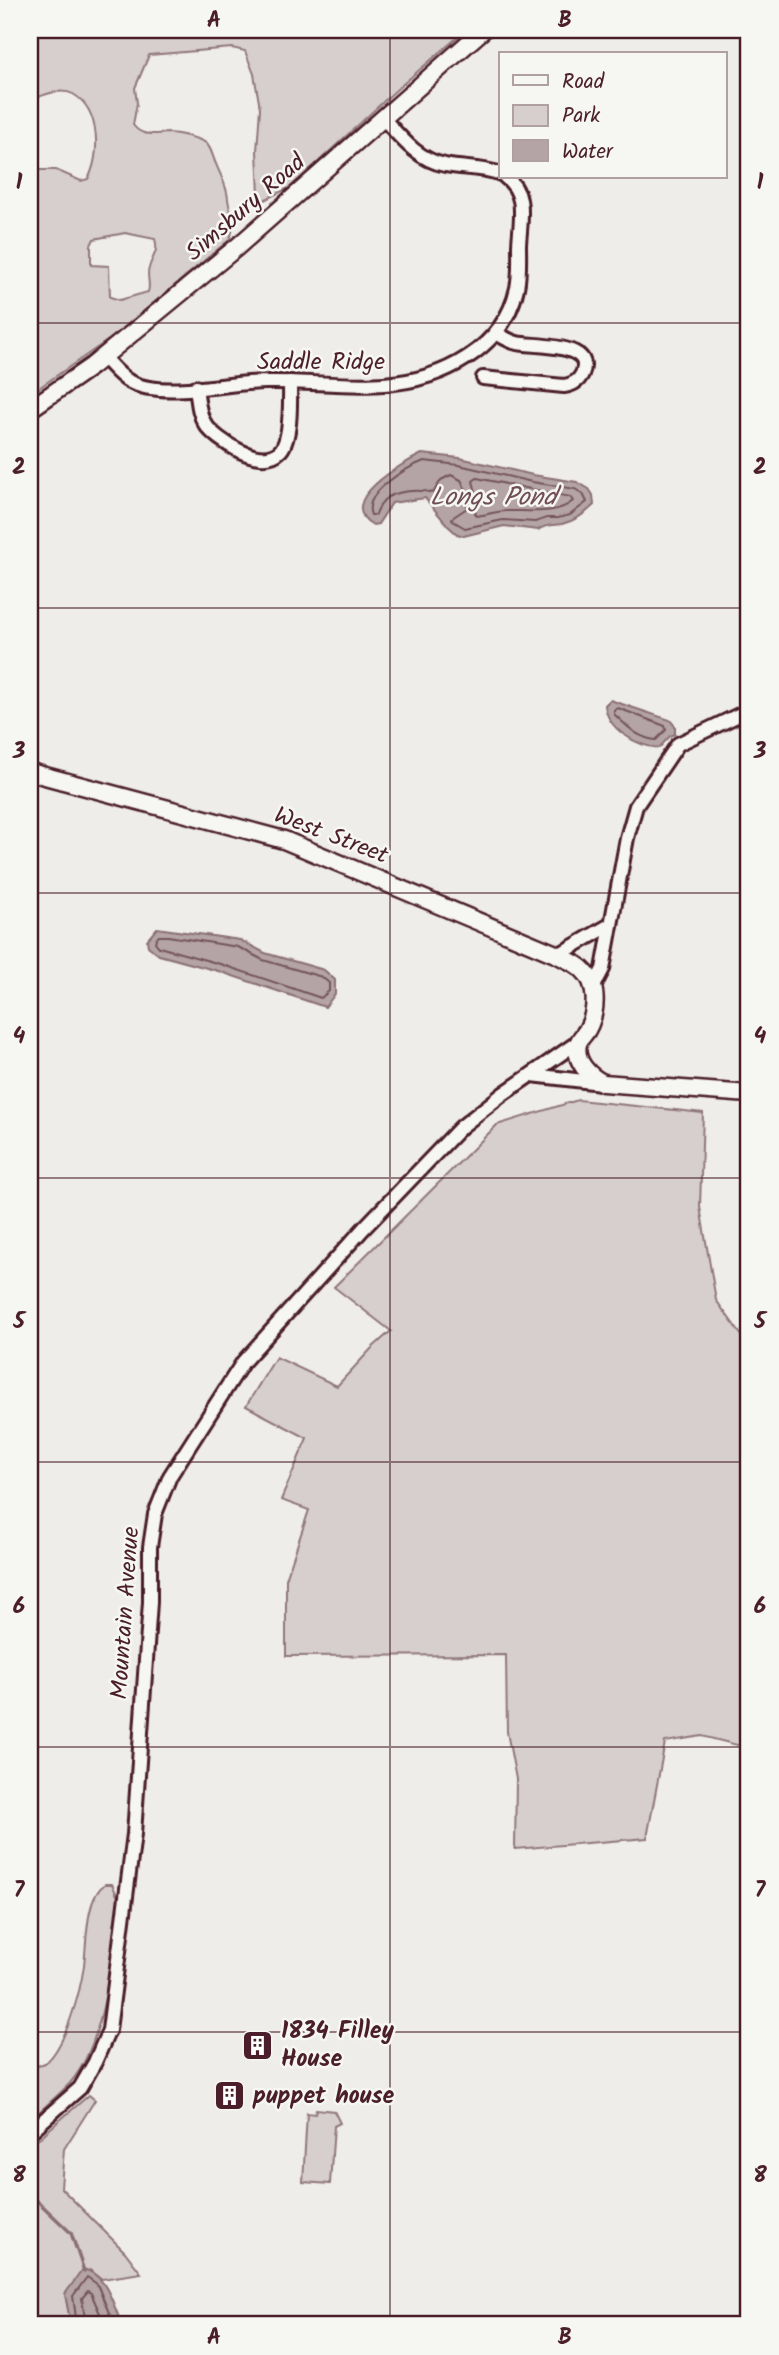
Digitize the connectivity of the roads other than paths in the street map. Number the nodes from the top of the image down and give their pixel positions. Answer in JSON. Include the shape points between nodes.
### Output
{"nodes":[{"id":1,"x":483,"y":30,"type":"edge"},
{"id":2,"x":383,"y":118,"type":"junction"},
{"id":3,"x":499,"y":173,"type":"edge"},
{"id":4,"x":506,"y":178,"type":"edge"},
{"id":5,"x":496,"y":333,"type":"junction"},
{"id":6,"x":103,"y":357,"type":"junction"},
{"id":7,"x":483,"y":378,"type":"dead end"},
{"id":8,"x":290,"y":382,"type":"junction"},
{"id":9,"x":196,"y":387,"type":"junction"},
{"id":10,"x":30,"y":409,"type":"edge"},
{"id":11,"x":749,"y":710,"type":"edge"},
{"id":12,"x":30,"y":772,"type":"edge"},
{"id":13,"x":610,"y":925,"type":"junction"},
{"id":14,"x":558,"y":955,"type":"junction"},
{"id":15,"x":593,"y":988,"type":"junction"},
{"id":16,"x":578,"y":1042,"type":"junction"},
{"id":17,"x":532,"y":1075,"type":"junction"},
{"id":18,"x":603,"y":1083,"type":"junction"},
{"id":19,"x":749,"y":1094,"type":"edge"},
{"id":20,"x":30,"y":2132,"type":"edge"}],
"edges":[{"from":1,"to":2,"type":"street","name":"Simsbury Road"},
{"from":2,"to":3,"type":"street","via":[[408,145],[437,162]]},
{"from":2,"to":6,"type":"street","name":"Simsbury Road","via":[[253,234]]},
{"from":4,"to":5,"type":"street","name":"Saddle Ridge","via":[[520,196],[518,280]]},
{"from":5,"to":7,"type":"street","via":[[516,342],[574,351],[582,360],[583,372],[576,382],[564,386]]},
{"from":5,"to":8,"type":"street","name":"Saddle Ridge","via":[[454,366],[411,380],[379,385]]},
{"from":6,"to":9,"type":"street","name":"Saddle Ridge","via":[[135,384],[158,390]]},
{"from":6,"to":10,"type":"street","name":"Simsbury Road"},
{"from":8,"to":9,"type":"street","name":"Saddle Ridge"},
{"from":8,"to":9,"type":"street","via":[[284,444],[277,454],[264,457],[242,452],[210,430],[201,415]]},
{"from":11,"to":13,"type":"street","via":[[678,744],[636,806]]},
{"from":12,"to":14,"type":"street","name":"West Street","via":[[285,841]]},
{"from":13,"to":14,"type":"street"},
{"from":13,"to":15,"type":"street","via":[[603,969]]},
{"from":14,"to":15,"type":"street","name":"West Street","via":[[582,969]]},
{"from":15,"to":16,"type":"street","name":"Mountain Avenue","via":[[595,1006]]},
{"from":16,"to":17,"type":"street","name":"Mountain Avenue"},
{"from":16,"to":18,"type":"street","via":[[587,1072]]},
{"from":17,"to":18,"type":"street"},
{"from":17,"to":20,"type":"street","name":"Mountain Avenue","via":[[461,1127],[345,1249],[243,1362],[170,1476],[155,1514],[150,1547],[134,1834],[109,2030],[80,2088]]},
{"from":18,"to":19,"type":"street"}]}
